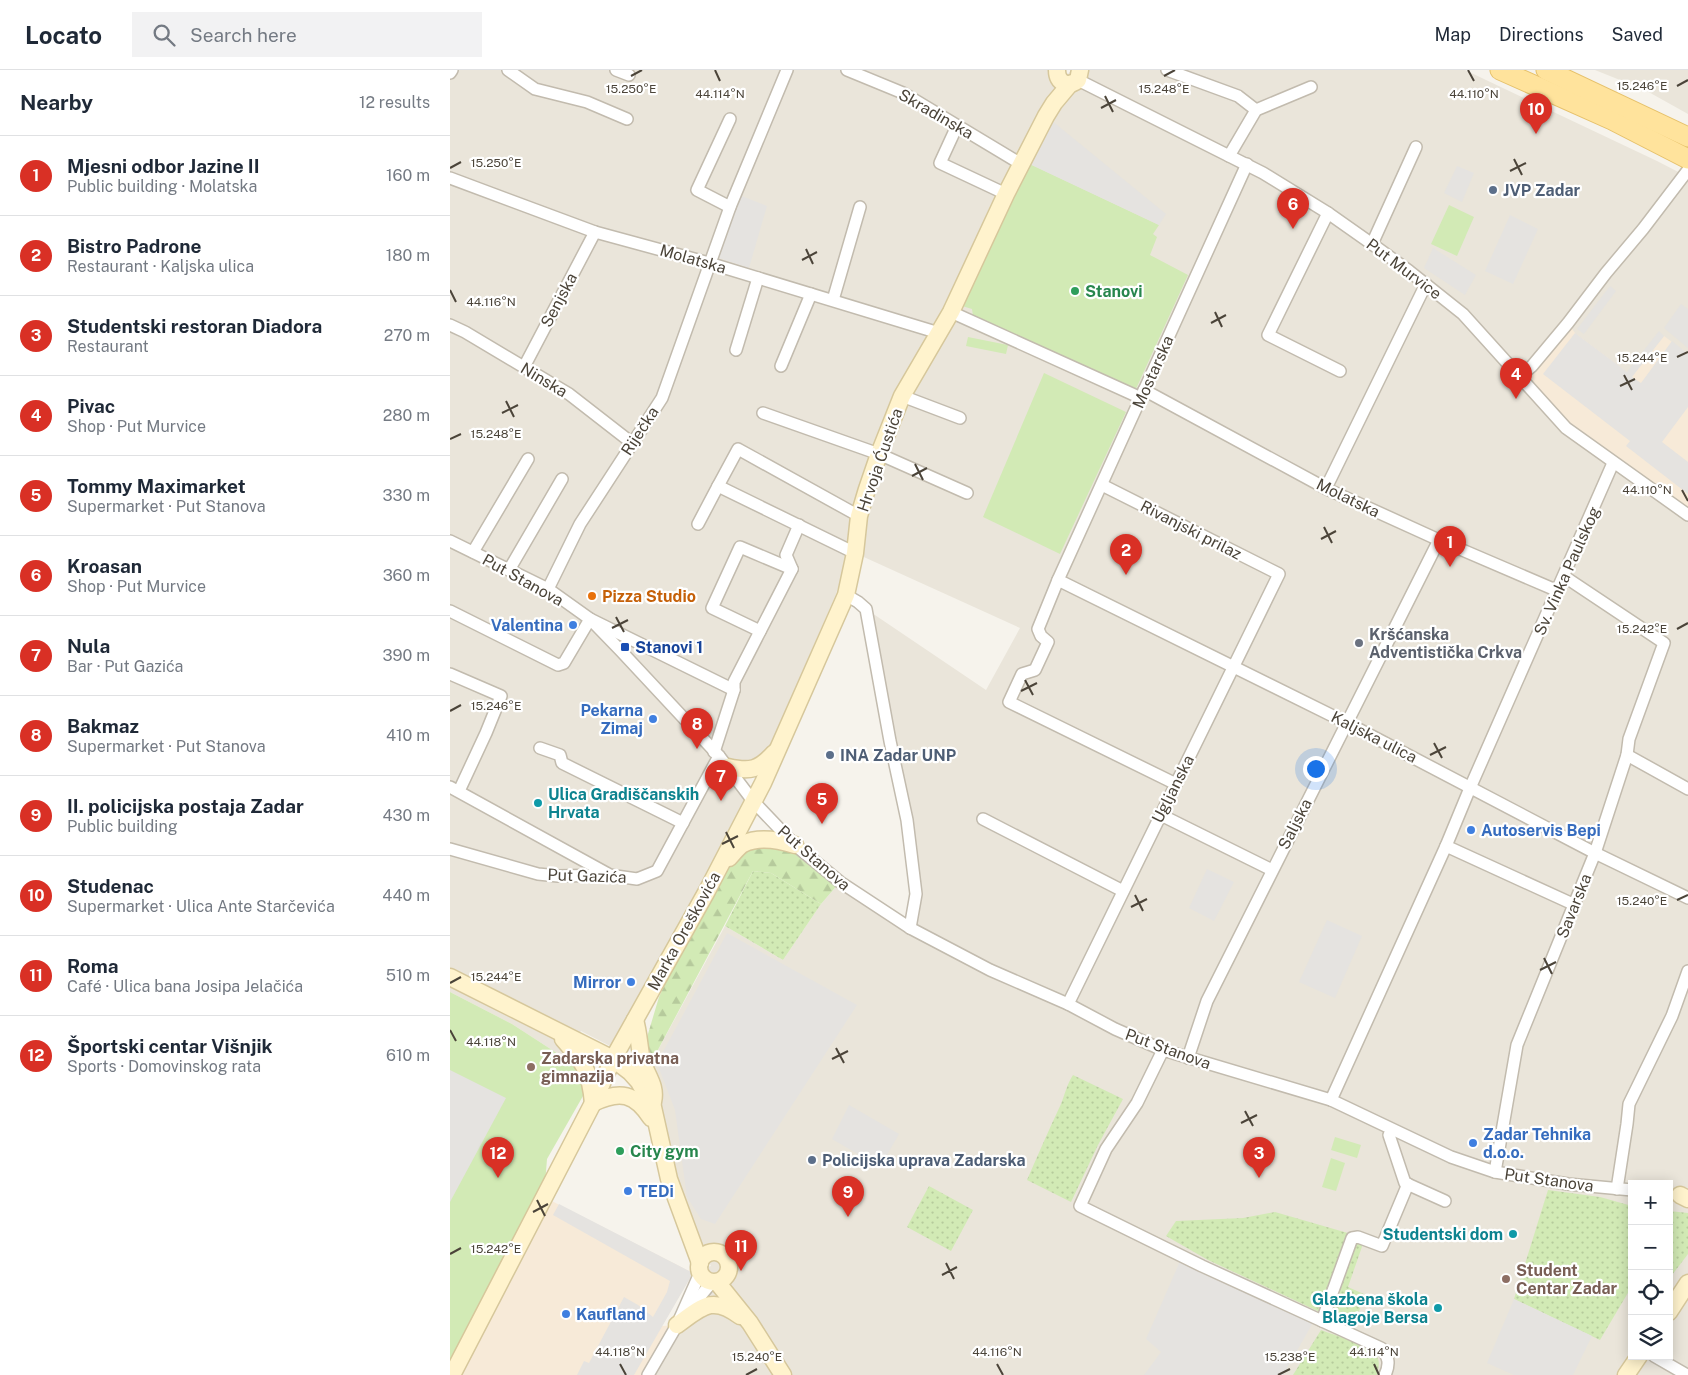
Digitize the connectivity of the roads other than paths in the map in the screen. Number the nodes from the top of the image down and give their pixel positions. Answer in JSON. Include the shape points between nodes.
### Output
{"nodes":[{"id":1,"x":452,"y":70,"type":"edge"},
{"id":2,"x":508,"y":70,"type":"edge"},
{"id":3,"x":616,"y":70,"type":"edge"},
{"id":4,"x":786,"y":70,"type":"edge"},
{"id":5,"x":847,"y":70,"type":"edge"},
{"id":6,"x":1167,"y":70,"type":"edge"},
{"id":7,"x":1500,"y":70,"type":"edge"},
{"id":8,"x":1546,"y":70,"type":"edge"},
{"id":9,"x":450,"y":73,"type":"edge"},
{"id":10,"x":628,"y":75,"type":"dead end"},
{"id":11,"x":1068,"y":76,"type":"edge"},
{"id":12,"x":1311,"y":87,"type":"dead end"},
{"id":13,"x":1256,"y":110,"type":"junction"},
{"id":14,"x":627,"y":119,"type":"dead end"},
{"id":15,"x":730,"y":119,"type":"dead end"},
{"id":16,"x":957,"y":126,"type":"junction"},
{"id":17,"x":1688,"y":136,"type":"edge"},
{"id":18,"x":1416,"y":147,"type":"dead end"},
{"id":19,"x":1229,"y":156,"type":"junction"},
{"id":20,"x":1688,"y":159,"type":"edge"},
{"id":21,"x":1021,"y":164,"type":"junction"},
{"id":22,"x":1247,"y":164,"type":"junction"},
{"id":23,"x":1688,"y":170,"type":"edge"},
{"id":24,"x":450,"y":180,"type":"edge"},
{"id":25,"x":1006,"y":194,"type":"junction"},
{"id":26,"x":730,"y":206,"type":"junction"},
{"id":27,"x":860,"y":207,"type":"dead end"},
{"id":28,"x":1328,"y":213,"type":"junction"},
{"id":29,"x":594,"y":232,"type":"junction"},
{"id":30,"x":1372,"y":244,"type":"junction"},
{"id":31,"x":709,"y":263,"type":"junction"},
{"id":32,"x":758,"y":278,"type":"junction"},
{"id":33,"x":1426,"y":284,"type":"junction"},
{"id":34,"x":811,"y":294,"type":"junction"},
{"id":35,"x":834,"y":300,"type":"junction"},
{"id":36,"x":957,"y":315,"type":"junction"},
{"id":37,"x":450,"y":325,"type":"edge"},
{"id":38,"x":939,"y":333,"type":"junction"},
{"id":39,"x":736,"y":350,"type":"dead end"},
{"id":40,"x":781,"y":366,"type":"dead end"},
{"id":41,"x":524,"y":367,"type":"junction"},
{"id":42,"x":1340,"y":371,"type":"dead end"},
{"id":43,"x":1520,"y":376,"type":"junction"},
{"id":44,"x":1143,"y":394,"type":"junction"},
{"id":45,"x":902,"y":396,"type":"junction"},
{"id":46,"x":763,"y":412,"type":"dead end"},
{"id":47,"x":960,"y":418,"type":"dead end"},
{"id":48,"x":632,"y":444,"type":"junction"},
{"id":49,"x":879,"y":454,"type":"junction"},
{"id":50,"x":528,"y":458,"type":"dead end"},
{"id":51,"x":1613,"y":464,"type":"junction"},
{"id":52,"x":562,"y":479,"type":"dead end"},
{"id":53,"x":1102,"y":485,"type":"junction"},
{"id":54,"x":718,"y":486,"type":"junction"},
{"id":55,"x":1326,"y":488,"type":"junction"},
{"id":56,"x":967,"y":493,"type":"dead end"},
{"id":57,"x":1688,"y":515,"type":"edge"},
{"id":58,"x":859,"y":516,"type":"junction"},
{"id":59,"x":698,"y":524,"type":"dead end"},
{"id":60,"x":798,"y":525,"type":"junction"},
{"id":61,"x":1438,"y":540,"type":"junction"},
{"id":62,"x":450,"y":541,"type":"edge"},
{"id":63,"x":473,"y":552,"type":"junction"},
{"id":64,"x":855,"y":553,"type":"junction"},
{"id":65,"x":792,"y":569,"type":"junction"},
{"id":66,"x":510,"y":570,"type":"junction"},
{"id":67,"x":1279,"y":574,"type":"joint"},
{"id":68,"x":1565,"y":577,"type":"junction"},
{"id":69,"x":1058,"y":580,"type":"junction"},
{"id":70,"x":548,"y":589,"type":"junction"},
{"id":71,"x":1558,"y":590,"type":"junction"},
{"id":72,"x":846,"y":595,"type":"junction"},
{"id":73,"x":450,"y":611,"type":"edge"},
{"id":74,"x":590,"y":619,"type":"junction"},
{"id":75,"x":760,"y":631,"type":"junction"},
{"id":76,"x":1235,"y":667,"type":"junction"},
{"id":77,"x":450,"y":674,"type":"edge"},
{"id":78,"x":734,"y":690,"type":"junction"},
{"id":79,"x":1347,"y":723,"type":"junction"},
{"id":80,"x":540,"y":748,"type":"dead end"},
{"id":81,"x":779,"y":748,"type":"junction"},
{"id":82,"x":1627,"y":755,"type":"junction"},
{"id":83,"x":720,"y":758,"type":"junction"},
{"id":84,"x":1176,"y":784,"type":"junction"},
{"id":85,"x":1470,"y":788,"type":"junction"},
{"id":86,"x":455,"y":789,"type":"edge"},
{"id":87,"x":1688,"y":789,"type":"edge"},
{"id":88,"x":753,"y":802,"type":"junction"},
{"id":89,"x":1161,"y":815,"type":"junction"},
{"id":90,"x":983,"y":819,"type":"dead end"},
{"id":91,"x":683,"y":823,"type":"junction"},
{"id":92,"x":795,"y":845,"type":"junction"},
{"id":93,"x":1446,"y":846,"type":"junction"},
{"id":94,"x":450,"y":849,"type":"edge"},
{"id":95,"x":1595,"y":853,"type":"junction"},
{"id":96,"x":1272,"y":870,"type":"junction"},
{"id":97,"x":716,"y":874,"type":"junction"},
{"id":98,"x":609,"y":875,"type":"junction"},
{"id":99,"x":1123,"y":891,"type":"junction"},
{"id":100,"x":1688,"y":898,"type":"edge"},
{"id":101,"x":1574,"y":904,"type":"junction"},
{"id":102,"x":910,"y":928,"type":"junction"},
{"id":103,"x":1688,"y":971,"type":"edge"},
{"id":104,"x":450,"y":977,"type":"edge"},
{"id":105,"x":1068,"y":1004,"type":"junction"},
{"id":106,"x":635,"y":1020,"type":"junction"},
{"id":107,"x":559,"y":1034,"type":"junction"},
{"id":108,"x":1163,"y":1050,"type":"junction"},
{"id":109,"x":1188,"y":1058,"type":"junction"},
{"id":110,"x":613,"y":1059,"type":"junction"},
{"id":111,"x":1331,"y":1100,"type":"junction"},
{"id":112,"x":593,"y":1103,"type":"junction"},
{"id":113,"x":652,"y":1107,"type":"junction"},
{"id":114,"x":656,"y":1126,"type":"junction"},
{"id":115,"x":1389,"y":1136,"type":"dead end"},
{"id":116,"x":1495,"y":1172,"type":"junction"},
{"id":117,"x":1408,"y":1184,"type":"junction"},
{"id":118,"x":1617,"y":1189,"type":"junction"},
{"id":119,"x":1628,"y":1190,"type":"edge"},
{"id":120,"x":1445,"y":1201,"type":"dead end"},
{"id":121,"x":729,"y":1269,"type":"junction"},
{"id":122,"x":708,"y":1271,"type":"junction"},
{"id":123,"x":1688,"y":1283,"type":"edge"},
{"id":124,"x":1673,"y":1306,"type":"edge"},
{"id":125,"x":1322,"y":1322,"type":"junction"},
{"id":126,"x":750,"y":1323,"type":"junction"},
{"id":127,"x":676,"y":1325,"type":"junction"},
{"id":128,"x":1635,"y":1360,"type":"edge"},
{"id":129,"x":1661,"y":1360,"type":"edge"},
{"id":130,"x":452,"y":1375,"type":"edge"},
{"id":131,"x":648,"y":1375,"type":"edge"},
{"id":132,"x":783,"y":1375,"type":"edge"},
{"id":133,"x":1385,"y":1375,"type":"edge"},
{"id":134,"x":1626,"y":1375,"type":"edge"},
{"id":135,"x":1687,"y":1375,"type":"edge"}],
"edges":[{"from":1,"to":9,"type":"street"},
{"from":2,"to":14,"type":"street","via":[[535,89],[587,102]]},
{"from":3,"to":10,"type":"street"},
{"from":4,"to":26,"type":"street","name":"Riječka"},
{"from":5,"to":16,"type":"street","name":"Skradinska","via":[[903,93]]},
{"from":6,"to":13,"type":"street","via":[[1238,96]]},
{"from":7,"to":20,"type":"main road","via":[[1612,120]]},
{"from":8,"to":17,"type":"main road"},
{"from":11,"to":19,"type":"street","name":"Put Murvice"},
{"from":11,"to":21,"type":"main road","name":"Hrvoja Ćustića"},
{"from":12,"to":13,"type":"street"},
{"from":13,"to":19,"type":"street"},
{"from":15,"to":26,"type":"street","via":[[697,190]]},
{"from":16,"to":21,"type":"street","name":"Skradinska"},
{"from":16,"to":25,"type":"street","via":[[940,163]]},
{"from":18,"to":30,"type":"street"},
{"from":19,"to":22,"type":"street","name":"Put Murvice"},
{"from":21,"to":25,"type":"main road","name":"Hrvoja Ćustića"},
{"from":22,"to":28,"type":"street","name":"Put Murvice"},
{"from":22,"to":44,"type":"street","name":"Mostarska"},
{"from":23,"to":43,"type":"street","via":[[1568,323]]},
{"from":24,"to":29,"type":"street","name":"Molatska"},
{"from":25,"to":36,"type":"main road","name":"Hrvoja Ćustića"},
{"from":26,"to":31,"type":"street","name":"Riječka"},
{"from":27,"to":35,"type":"street"},
{"from":28,"to":30,"type":"street","name":"Put Murvice"},
{"from":28,"to":42,"type":"street","via":[[1268,335]]},
{"from":29,"to":31,"type":"street","name":"Molatska"},
{"from":29,"to":41,"type":"street","name":"Senjska"},
{"from":30,"to":33,"type":"street","name":"Put Murvice"},
{"from":31,"to":32,"type":"street","name":"Molatska"},
{"from":31,"to":48,"type":"street","name":"Riječka","via":[[662,398]]},
{"from":32,"to":34,"type":"street","name":"Molatska"},
{"from":32,"to":39,"type":"street"},
{"from":33,"to":43,"type":"street","name":"Put Murvice","via":[[1463,314]]},
{"from":33,"to":55,"type":"street"},
{"from":34,"to":35,"type":"street","name":"Molatska"},
{"from":34,"to":40,"type":"street"},
{"from":35,"to":38,"type":"street","name":"Molatska"},
{"from":36,"to":38,"type":"main road","name":"Hrvoja Ćustića"},
{"from":36,"to":44,"type":"street","name":"Molatska"},
{"from":37,"to":41,"type":"street","name":"Ninska"},
{"from":38,"to":45,"type":"main road","name":"Hrvoja Ćustića"},
{"from":41,"to":48,"type":"street","name":"Ninska","via":[[569,394]]},
{"from":43,"to":51,"type":"street","name":"Put Murvice","via":[[1566,428]]},
{"from":44,"to":53,"type":"street","name":"Mostarska"},
{"from":44,"to":55,"type":"street","name":"Molatska"},
{"from":45,"to":47,"type":"street"},
{"from":45,"to":49,"type":"main road","name":"Hrvoja Ćustića"},
{"from":46,"to":49,"type":"street"},
{"from":48,"to":70,"type":"street","name":"Riječka","via":[[580,524]]},
{"from":49,"to":56,"type":"street"},
{"from":49,"to":58,"type":"main road","name":"Hrvoja Ćustića"},
{"from":50,"to":63,"type":"street"},
{"from":51,"to":57,"type":"street","name":"Put Murvice"},
{"from":51,"to":68,"type":"street","name":"Sv. Vinka Paulskog"},
{"from":52,"to":66,"type":"street"},
{"from":53,"to":67,"type":"street","name":"Rivanjski prilaz"},
{"from":53,"to":69,"type":"street","name":"Mostarska"},
{"from":54,"to":58,"type":"street","via":[[738,449]]},
{"from":54,"to":59,"type":"street"},
{"from":54,"to":60,"type":"street"},
{"from":55,"to":61,"type":"street","name":"Molatska"},
{"from":58,"to":64,"type":"main road","name":"Hrvoja Ćustića"},
{"from":60,"to":64,"type":"street"},
{"from":60,"to":65,"type":"street","via":[[786,555]]},
{"from":61,"to":71,"type":"street","name":"Molatska"},
{"from":61,"to":79,"type":"street","name":"Saljska"},
{"from":62,"to":63,"type":"street","name":"Put Stanova"},
{"from":63,"to":66,"type":"street","name":"Put Stanova"},
{"from":64,"to":72,"type":"main road","name":"Hrvoja Ćustića"},
{"from":65,"to":75,"type":"street","name":"Put Gazića"},
{"from":65,"to":75,"type":"street","via":[[740,547],[712,608]]},
{"from":66,"to":70,"type":"street","name":"Put Stanova"},
{"from":67,"to":76,"type":"street","name":"Ugljanska"},
{"from":68,"to":71,"type":"street","name":"Sv. Vinka Paulskog"},
{"from":68,"to":82,"type":"street","name":"Savarska","via":[[1664,643],[1629,739]]},
{"from":69,"to":76,"type":"street","name":"Kaljska ulica"},
{"from":69,"to":84,"type":"street","name":"Mostarska","via":[[1038,629],[1048,642],[1035,670],[1022,674],[1009,702]]},
{"from":70,"to":74,"type":"street","name":"Put Stanova"},
{"from":71,"to":85,"type":"street","name":"Sv. Vinka Paulskog"},
{"from":72,"to":81,"type":"main road"},
{"from":72,"to":102,"type":"street","via":[[866,610],[907,820],[916,894]]},
{"from":73,"to":74,"type":"street","via":[[558,665],[564,662]]},
{"from":74,"to":78,"type":"street"},
{"from":74,"to":83,"type":"street","name":"Put Stanova"},
{"from":75,"to":78,"type":"street","name":"Put Gazića","via":[[734,682]]},
{"from":76,"to":79,"type":"street","name":"Kaljska ulica"},
{"from":76,"to":84,"type":"street","name":"Ugljanska"},
{"from":77,"to":86,"type":"street","via":[[501,696],[486,733]]},
{"from":78,"to":83,"type":"street","name":"Put Gazića"},
{"from":79,"to":85,"type":"street","name":"Kaljska ulica"},
{"from":79,"to":96,"type":"street","name":"Saljska"},
{"from":80,"to":91,"type":"street","via":[[560,755],[562,763]]},
{"from":81,"to":83,"type":"main road","via":[[756,768],[742,770]]},
{"from":81,"to":88,"type":"main road"},
{"from":82,"to":87,"type":"street"},
{"from":82,"to":95,"type":"street","name":"Savarska"},
{"from":83,"to":88,"type":"street","name":"Put Stanova"},
{"from":83,"to":91,"type":"street","name":"Put Gazića"},
{"from":84,"to":89,"type":"street","name":"Ugljanska"},
{"from":85,"to":93,"type":"street","name":"Sv. Vinka Paulskog"},
{"from":85,"to":95,"type":"street","name":"Kaljska ulica"},
{"from":86,"to":98,"type":"street"},
{"from":88,"to":92,"type":"street","name":"Put Stanova"},
{"from":88,"to":97,"type":"main road","name":"Marka Oreškovića"},
{"from":89,"to":96,"type":"street"},
{"from":89,"to":99,"type":"street","name":"Ugljanska"},
{"from":90,"to":99,"type":"street"},
{"from":91,"to":98,"type":"street","name":"Put Gazića","via":[[657,871],[637,879]]},
{"from":92,"to":97,"type":"main road","via":[[764,839],[743,844]]},
{"from":92,"to":102,"type":"street","name":"Put Stanova","via":[[848,888]]},
{"from":93,"to":101,"type":"street"},
{"from":93,"to":111,"type":"street","name":"Sv. Vinka Paulskog"},
{"from":94,"to":98,"type":"street","name":"Put Gazića","via":[[538,874]]},
{"from":95,"to":100,"type":"street","name":"Kaljska ulica"},
{"from":95,"to":101,"type":"street","name":"Savarska"},
{"from":96,"to":109,"type":"street","name":"Saljska","via":[[1207,1001]]},
{"from":97,"to":106,"type":"main road","name":"Marka Oreškovića"},
{"from":99,"to":105,"type":"street","name":"Ugljanska"},
{"from":101,"to":116,"type":"street","name":"Savarska","via":[[1517,1045]]},
{"from":102,"to":105,"type":"street","name":"Put Stanova","via":[[990,970]]},
{"from":103,"to":118,"type":"street","via":[[1672,1016],[1629,1104]]},
{"from":104,"to":107,"type":"main road"},
{"from":105,"to":108,"type":"street","name":"Put Stanova"},
{"from":106,"to":110,"type":"main road","name":"Marka Oreškovića"},
{"from":106,"to":113,"type":"main road","via":[[642,1060],[653,1084]]},
{"from":107,"to":110,"type":"main road"},
{"from":107,"to":112,"type":"main road","via":[[588,1072]]},
{"from":108,"to":109,"type":"street","name":"Put Stanova"},
{"from":108,"to":125,"type":"street","via":[[1137,1102],[1106,1149],[1080,1206]]},
{"from":109,"to":111,"type":"street","name":"Put Stanova"},
{"from":110,"to":112,"type":"main road","name":"Marka Oreškovića"},
{"from":110,"to":113,"type":"main road","via":[[639,1082]]},
{"from":111,"to":116,"type":"street","name":"Put Stanova","via":[[1452,1157]]},
{"from":112,"to":114,"type":"main road","via":[[606,1097],[627,1096],[644,1106]]},
{"from":112,"to":130,"type":"main road","name":"Marka Oreškovića"},
{"from":113,"to":114,"type":"main road"},
{"from":114,"to":122,"type":"main road","via":[[676,1200]]},
{"from":115,"to":117,"type":"street"},
{"from":116,"to":118,"type":"street","name":"Put Stanova"},
{"from":117,"to":120,"type":"street"},
{"from":117,"to":125,"type":"street","via":[[1382,1246],[1358,1236],[1352,1238]]},
{"from":118,"to":119,"type":"street","name":"Put Stanova"},
{"from":121,"to":122,"type":"main road","via":[[725,1278]]},
{"from":121,"to":122,"type":"main road","via":[[724,1256],[716,1252]]},
{"from":121,"to":126,"type":"main road"},
{"from":122,"to":126,"type":"main road"},
{"from":122,"to":127,"type":"street"},
{"from":123,"to":124,"type":"main road"},
{"from":125,"to":133,"type":"street","via":[[1382,1348],[1388,1363]]},
{"from":126,"to":127,"type":"main road","via":[[728,1307],[713,1304],[700,1308]]},
{"from":126,"to":132,"type":"main road"},
{"from":127,"to":131,"type":"street"},
{"from":128,"to":134,"type":"main road"},
{"from":129,"to":135,"type":"street"}]}
